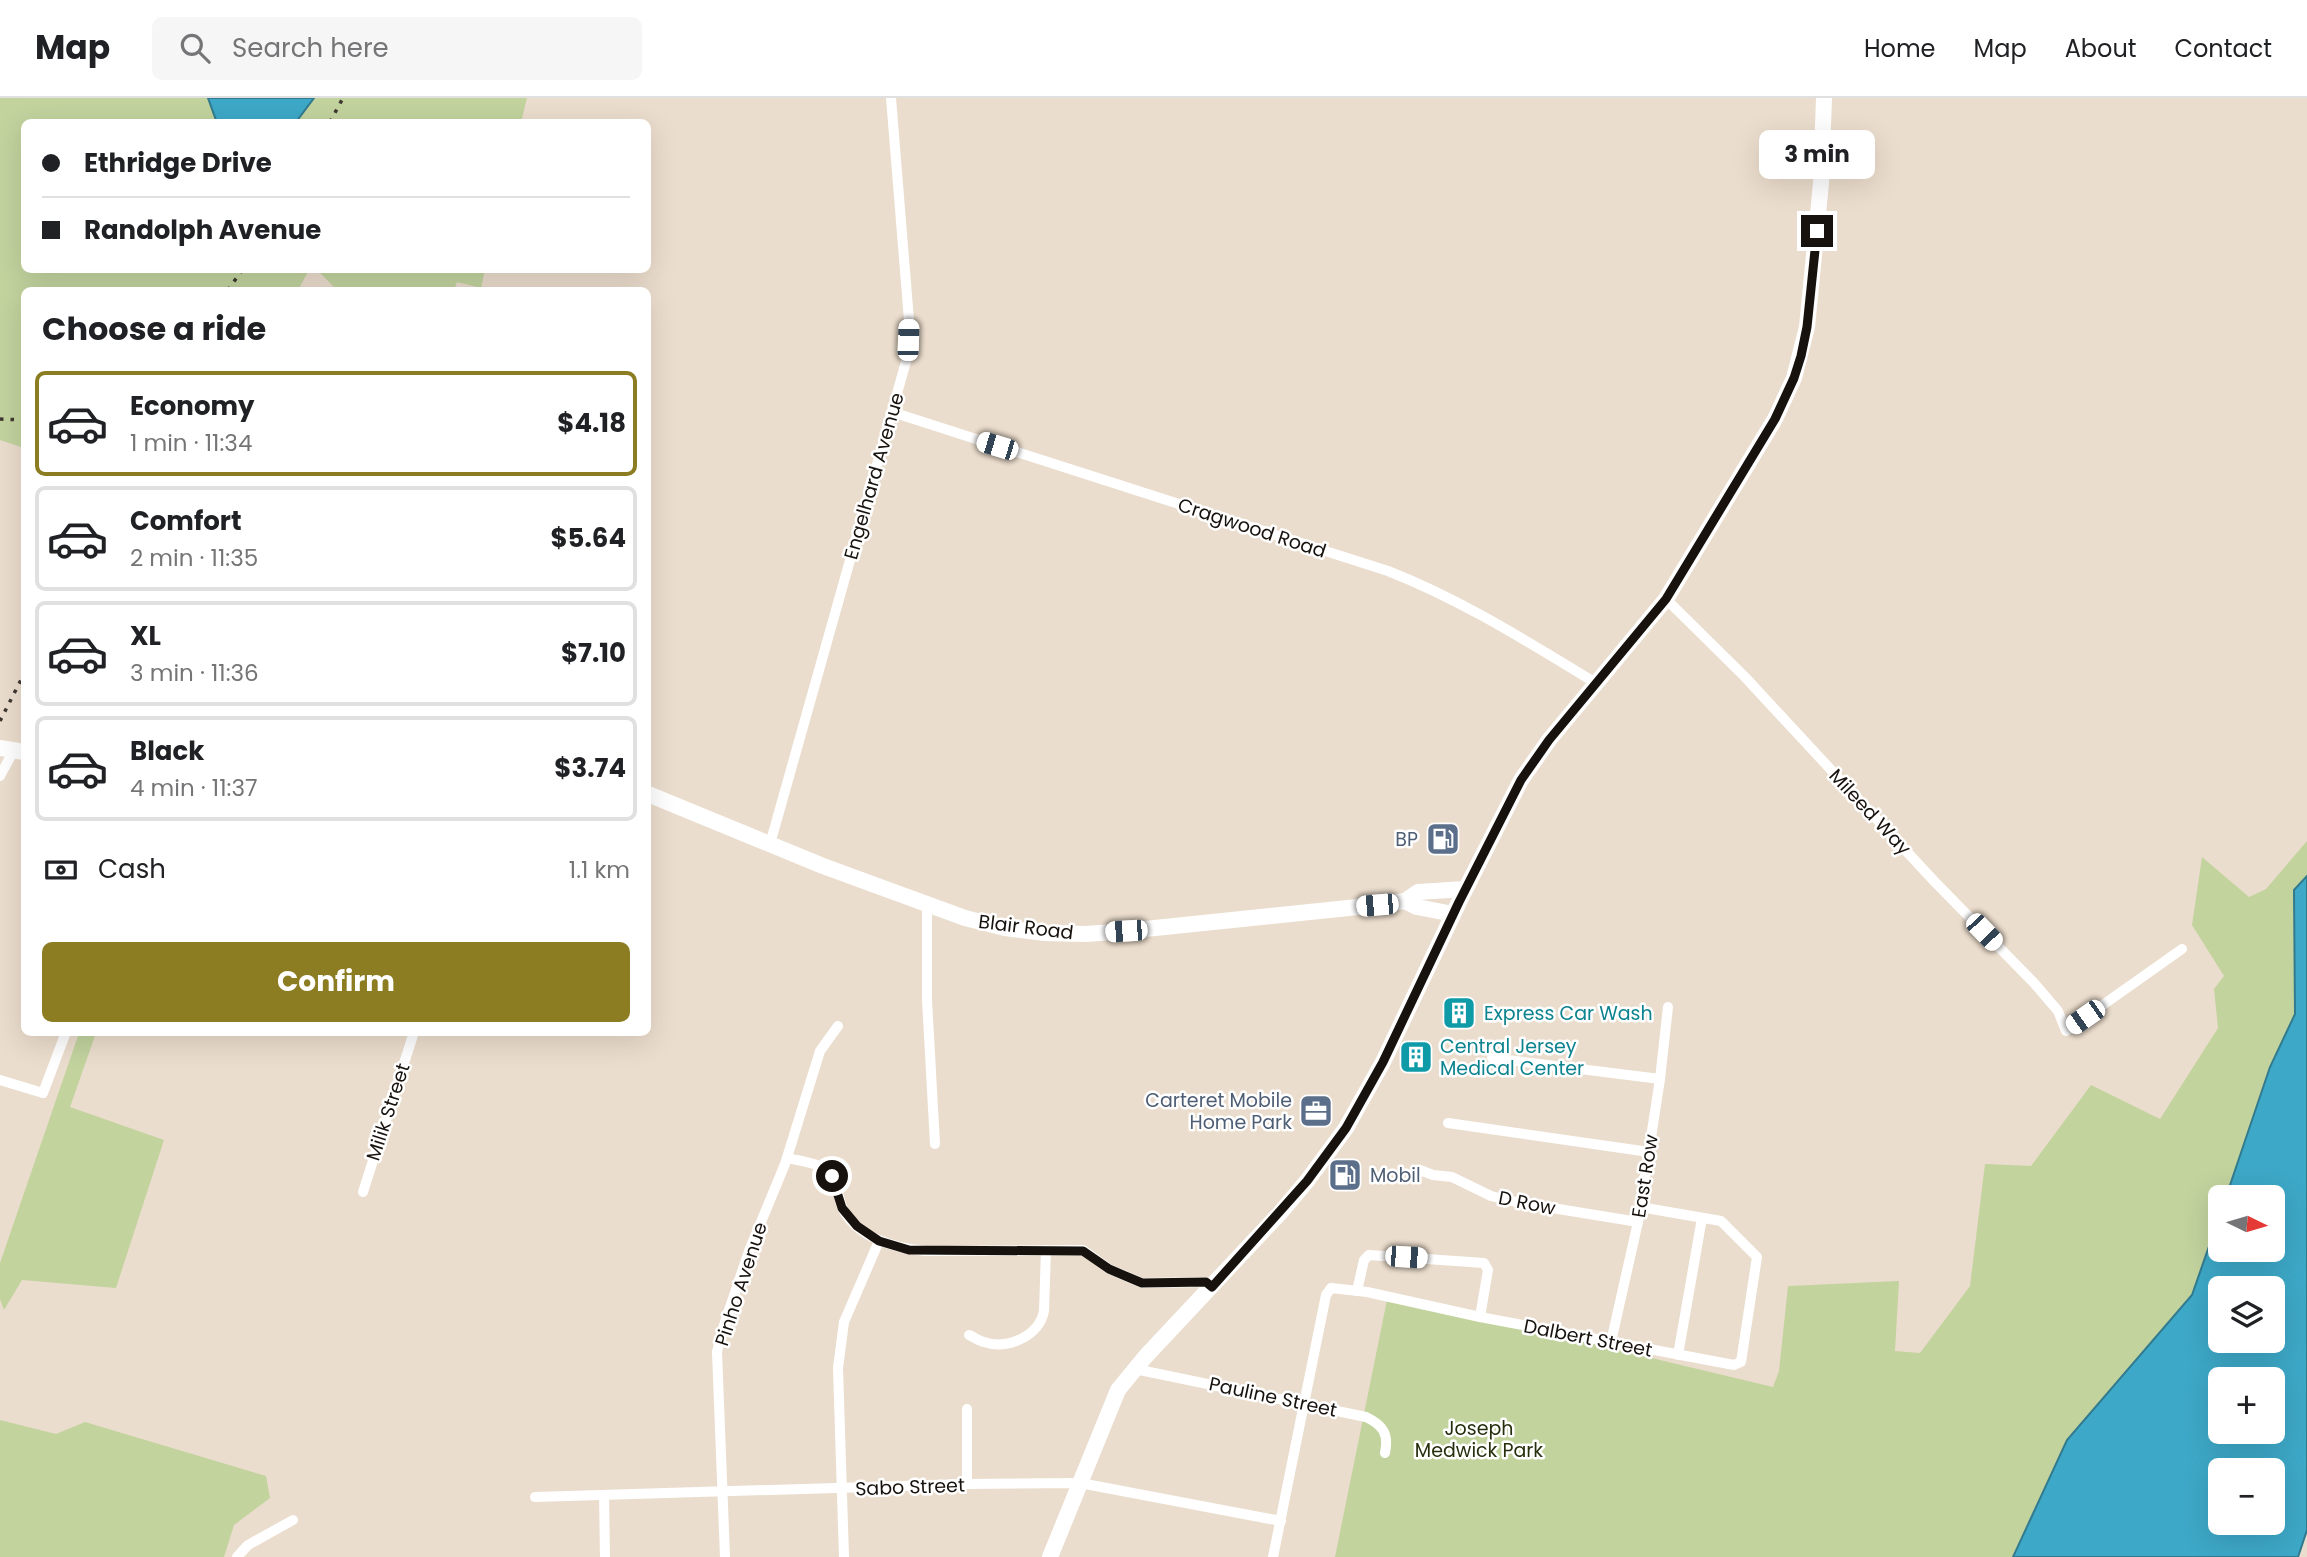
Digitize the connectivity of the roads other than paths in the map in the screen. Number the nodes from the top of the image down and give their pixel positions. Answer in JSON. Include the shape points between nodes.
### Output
{"nodes":[{"id":1,"x":891,"y":98,"type":"edge"},
{"id":2,"x":1824,"y":98,"type":"edge"},
{"id":3,"x":892,"y":412,"type":"junction"},
{"id":4,"x":1666,"y":599,"type":"junction"},
{"id":5,"x":1596,"y":683,"type":"junction"},
{"id":6,"x":13,"y":750,"type":"edge"},
{"id":7,"x":0,"y":776,"type":"edge"},
{"id":8,"x":651,"y":795,"type":"edge"},
{"id":9,"x":771,"y":844,"type":"junction"},
{"id":10,"x":1465,"y":889,"type":"junction"},
{"id":11,"x":1405,"y":901,"type":"junction"},
{"id":12,"x":926,"y":904,"type":"junction"},
{"id":13,"x":1453,"y":914,"type":"junction"},
{"id":14,"x":2182,"y":949,"type":"dead end"},
{"id":15,"x":1668,"y":1007,"type":"dead end"},
{"id":16,"x":838,"y":1026,"type":"dead end"},
{"id":17,"x":64,"y":1036,"type":"edge"},
{"id":18,"x":413,"y":1036,"type":"edge"},
{"id":19,"x":1492,"y":1058,"type":"dead end"},
{"id":20,"x":1660,"y":1079,"type":"junction"},
{"id":21,"x":0,"y":1080,"type":"edge"},
{"id":22,"x":1448,"y":1123,"type":"dead end"},
{"id":23,"x":935,"y":1144,"type":"dead end"},
{"id":24,"x":1648,"y":1152,"type":"junction"},
{"id":25,"x":787,"y":1158,"type":"junction"},
{"id":26,"x":1420,"y":1170,"type":"dead end"},
{"id":27,"x":363,"y":1192,"type":"dead end"},
{"id":28,"x":1640,"y":1206,"type":"junction"},
{"id":29,"x":1702,"y":1218,"type":"junction"},
{"id":30,"x":1638,"y":1222,"type":"junction"},
{"id":31,"x":879,"y":1241,"type":"junction"},
{"id":32,"x":1046,"y":1250,"type":"junction"},
{"id":33,"x":1212,"y":1287,"type":"junction"},
{"id":34,"x":1357,"y":1291,"type":"junction"},
{"id":35,"x":1480,"y":1317,"type":"junction"},
{"id":36,"x":969,"y":1335,"type":"dead end"},
{"id":37,"x":1611,"y":1342,"type":"junction"},
{"id":38,"x":1678,"y":1355,"type":"junction"},
{"id":39,"x":1135,"y":1369,"type":"junction"},
{"id":40,"x":1303,"y":1404,"type":"junction"},
{"id":41,"x":967,"y":1409,"type":"dead end"},
{"id":42,"x":1385,"y":1452,"type":"dead end"},
{"id":43,"x":1080,"y":1483,"type":"junction"},
{"id":44,"x":967,"y":1484,"type":"junction"},
{"id":45,"x":841,"y":1489,"type":"junction"},
{"id":46,"x":723,"y":1491,"type":"junction"},
{"id":47,"x":604,"y":1495,"type":"junction"},
{"id":48,"x":535,"y":1497,"type":"dead end"},
{"id":49,"x":293,"y":1520,"type":"dead end"},
{"id":50,"x":1281,"y":1521,"type":"junction"},
{"id":51,"x":237,"y":1557,"type":"edge"},
{"id":52,"x":605,"y":1557,"type":"edge"},
{"id":53,"x":725,"y":1557,"type":"edge"},
{"id":54,"x":844,"y":1557,"type":"edge"},
{"id":55,"x":1050,"y":1557,"type":"edge"},
{"id":56,"x":1273,"y":1557,"type":"edge"}],
"edges":[{"from":1,"to":3,"type":"street","name":"Engelhard Avenue","via":[[909,320],[907,358]]},
{"from":2,"to":4,"type":"main road","via":[[1814,262],[1798,367],[1775,419]]},
{"from":3,"to":5,"type":"street","name":"Cragwood Road","via":[[1398,575],[1473,609]]},
{"from":3,"to":9,"type":"street","name":"Engelhard Avenue"},
{"from":4,"to":5,"type":"main road"},
{"from":4,"to":14,"type":"street","name":"Mileed Way","via":[[2034,982],[2058,1012],[2066,1031]]},
{"from":5,"to":10,"type":"main road","via":[[1521,780]]},
{"from":6,"to":7,"type":"street"},
{"from":8,"to":9,"type":"main road","name":"Blair Road"},
{"from":9,"to":12,"type":"main road","name":"Blair Road"},
{"from":10,"to":11,"type":"main road","name":"Blair Road","via":[[1418,892]]},
{"from":10,"to":13,"type":"main road"},
{"from":11,"to":12,"type":"main road","name":"Blair Road","via":[[1086,934],[1005,928]]},
{"from":11,"to":13,"type":"main road"},
{"from":12,"to":23,"type":"street"},
{"from":13,"to":33,"type":"main road","via":[[1383,1062],[1346,1128],[1307,1181]]},
{"from":15,"to":20,"type":"street","name":"East Row"},
{"from":16,"to":25,"type":"street","name":"Pinho Avenue","via":[[820,1051]]},
{"from":17,"to":21,"type":"street","via":[[43,1093]]},
{"from":18,"to":27,"type":"street","name":"Milik Street"},
{"from":19,"to":20,"type":"street"},
{"from":20,"to":24,"type":"street","name":"East Row"},
{"from":22,"to":24,"type":"street"},
{"from":24,"to":28,"type":"street","name":"East Row"},
{"from":25,"to":31,"type":"street","via":[[823,1168],[832,1176],[848,1217]]},
{"from":25,"to":46,"type":"street","name":"Pinho Avenue","via":[[749,1251],[717,1352]]},
{"from":26,"to":30,"type":"street","name":"D Row","via":[[1452,1177],[1503,1199]]},
{"from":28,"to":29,"type":"street"},
{"from":28,"to":30,"type":"street","name":"East Row"},
{"from":29,"to":38,"type":"street"},
{"from":29,"to":38,"type":"street","name":"Dalbert Street","via":[[1721,1221],[1757,1257],[1741,1362],[1734,1365]]},
{"from":30,"to":37,"type":"street","name":"East Row"},
{"from":31,"to":32,"type":"street","via":[[925,1251]]},
{"from":31,"to":45,"type":"street","via":[[844,1322],[838,1368]]},
{"from":32,"to":33,"type":"street","via":[[1083,1251],[1142,1283],[1206,1282]]},
{"from":32,"to":36,"type":"street","via":[[1044,1311],[1034,1331],[1007,1343],[985,1343]]},
{"from":33,"to":39,"type":"main road"},
{"from":34,"to":35,"type":"street","name":"Dalbert Street"},
{"from":34,"to":35,"type":"street","via":[[1369,1255],[1484,1263],[1488,1270]]},
{"from":34,"to":40,"type":"street","name":"Dalbert Street","via":[[1331,1287],[1326,1296]]},
{"from":35,"to":37,"type":"street","name":"Dalbert Street"},
{"from":37,"to":38,"type":"street","name":"Dalbert Street"},
{"from":39,"to":40,"type":"street","name":"Pauline Street"},
{"from":39,"to":43,"type":"main road","via":[[1114,1397]]},
{"from":40,"to":42,"type":"street","name":"Pauline Street","via":[[1377,1422],[1388,1440]]},
{"from":40,"to":50,"type":"street"},
{"from":41,"to":44,"type":"street"},
{"from":43,"to":44,"type":"street","name":"Sabo Street"},
{"from":43,"to":50,"type":"street","name":"Sabo Street"},
{"from":43,"to":55,"type":"main road"},
{"from":44,"to":45,"type":"street","name":"Sabo Street"},
{"from":45,"to":46,"type":"street","name":"Sabo Street"},
{"from":45,"to":54,"type":"street"},
{"from":46,"to":47,"type":"street","name":"Sabo Street"},
{"from":46,"to":53,"type":"street","name":"Pinho Avenue"},
{"from":47,"to":48,"type":"street","name":"Sabo Street"},
{"from":47,"to":52,"type":"street"},
{"from":49,"to":51,"type":"street","via":[[248,1545]]},
{"from":50,"to":56,"type":"street"}]}
